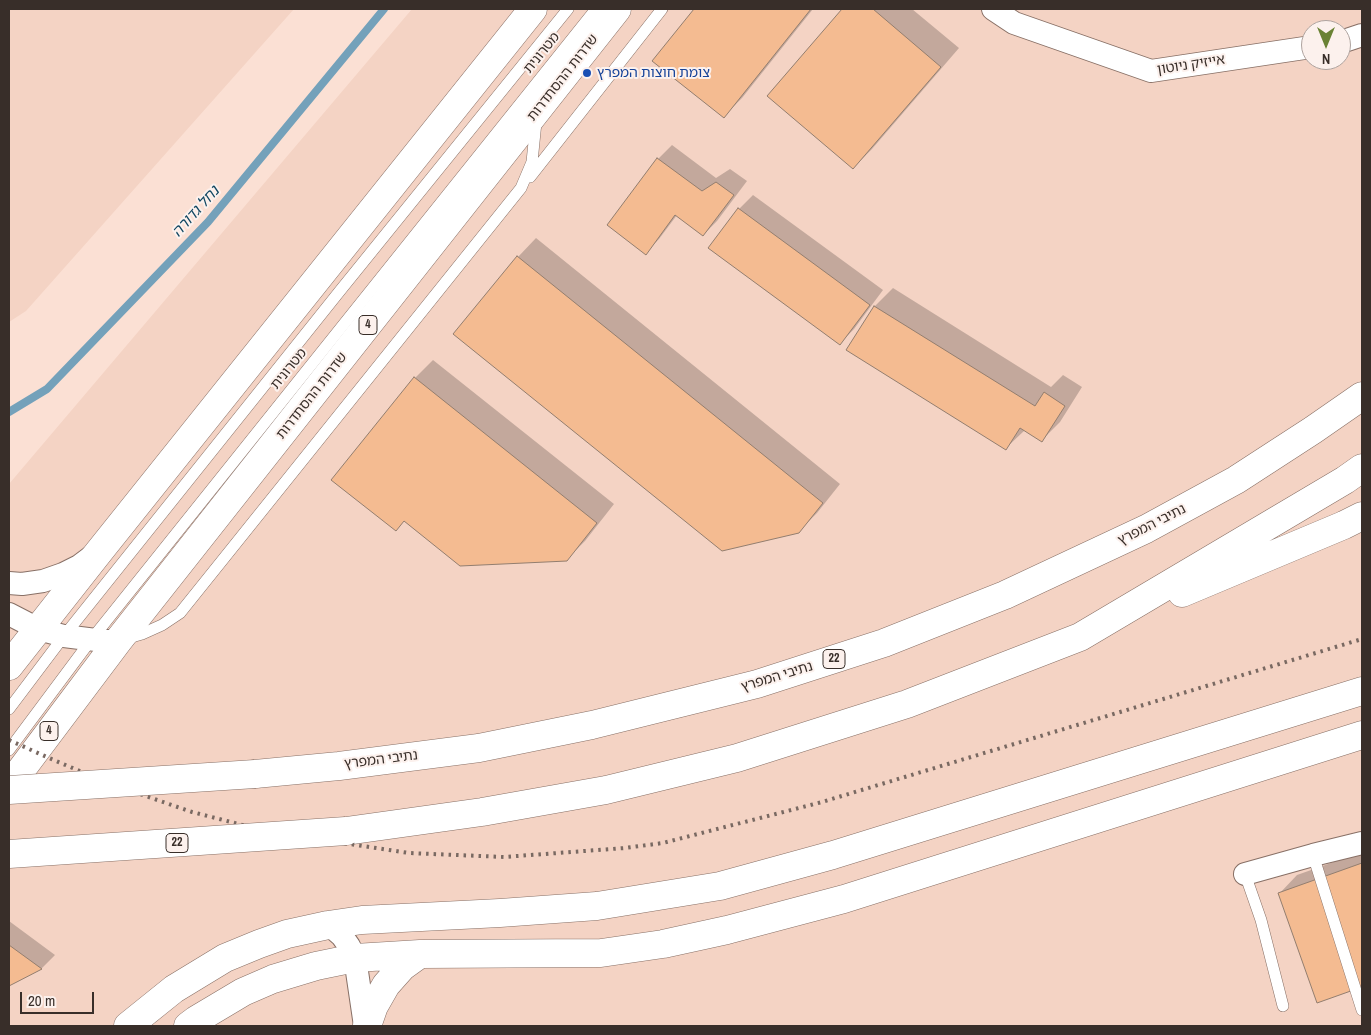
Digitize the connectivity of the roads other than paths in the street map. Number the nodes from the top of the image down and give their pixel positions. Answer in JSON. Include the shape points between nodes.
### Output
{"nodes":[{"id":1,"x":533,"y":9,"type":"edge"},
{"id":2,"x":568,"y":9,"type":"edge"},
{"id":3,"x":596,"y":9,"type":"edge"},
{"id":4,"x":617,"y":9,"type":"edge"},
{"id":5,"x":662,"y":9,"type":"edge"},
{"id":6,"x":993,"y":9,"type":"edge"},
{"id":7,"x":1021,"y":16,"type":"edge"},
{"id":8,"x":1301,"y":48,"type":"edge"},
{"id":9,"x":536,"y":113,"type":"junction"},
{"id":10,"x":521,"y":188,"type":"junction"},
{"id":11,"x":1362,"y":396,"type":"edge"},
{"id":12,"x":1362,"y":468,"type":"edge"},
{"id":13,"x":1362,"y":516,"type":"edge"},
{"id":14,"x":98,"y":552,"type":"junction"},
{"id":15,"x":9,"y":584,"type":"edge"},
{"id":16,"x":9,"y":614,"type":"edge"},
{"id":17,"x":38,"y":629,"type":"junction"},
{"id":18,"x":64,"y":636,"type":"junction"},
{"id":19,"x":1080,"y":637,"type":"junction"},
{"id":20,"x":91,"y":640,"type":"junction"},
{"id":21,"x":118,"y":641,"type":"junction"},
{"id":22,"x":9,"y":666,"type":"edge"},
{"id":23,"x":1362,"y":691,"type":"edge"},
{"id":24,"x":9,"y":709,"type":"edge"},
{"id":25,"x":1362,"y":735,"type":"edge"},
{"id":26,"x":9,"y":750,"type":"edge"},
{"id":27,"x":9,"y":786,"type":"edge"},
{"id":28,"x":9,"y":790,"type":"edge"},
{"id":29,"x":1362,"y":844,"type":"edge"},
{"id":30,"x":9,"y":854,"type":"edge"},
{"id":31,"x":1312,"y":855,"type":"junction"},
{"id":32,"x":1245,"y":874,"type":"joint"},
{"id":33,"x":328,"y":925,"type":"junction"},
{"id":34,"x":420,"y":954,"type":"junction"},
{"id":35,"x":355,"y":958,"type":"junction"},
{"id":36,"x":1283,"y":1006,"type":"dead end"},
{"id":37,"x":1362,"y":1010,"type":"edge"},
{"id":38,"x":128,"y":1026,"type":"edge"},
{"id":39,"x":188,"y":1026,"type":"edge"},
{"id":40,"x":366,"y":1026,"type":"edge"}],
"edges":[{"from":1,"to":14,"type":"main road"},
{"from":2,"to":18,"type":"lane","name":"מטרונית"},
{"from":3,"to":20,"type":"lane","name":"מטרונית"},
{"from":4,"to":9,"type":"main road","name":"שדרות ההסתדרות","number":"4"},
{"from":5,"to":10,"type":"lane"},
{"from":6,"to":7,"type":"street","name":"אייזיק ניוטון"},
{"from":7,"to":8,"type":"street","name":"אייזיק ניוטון","via":[[1150,71]]},
{"from":9,"to":10,"type":"lane","via":[[532,162]]},
{"from":9,"to":21,"type":"main road","name":"שדרות ההסתדרות","number":"4"},
{"from":10,"to":21,"type":"lane","via":[[180,613],[162,625]]},
{"from":11,"to":28,"type":"main road","name":"נתיבי המפרץ","number":"22","bridge":true,"via":[[1236,480],[1146,530],[1005,595],[884,644],[757,684],[592,725],[479,748],[254,774]]},
{"from":12,"to":19,"type":"main road","number":"22"},
{"from":13,"to":19,"type":"main road"},
{"from":14,"to":15,"type":"street","via":[[63,574],[43,581]]},
{"from":14,"to":17,"type":"main road"},
{"from":16,"to":17,"type":"street"},
{"from":17,"to":18,"type":"street"},
{"from":17,"to":22,"type":"main road"},
{"from":18,"to":20,"type":"street"},
{"from":18,"to":24,"type":"lane","name":"מטרונית"},
{"from":19,"to":30,"type":"main road","number":"22","bridge":true,"via":[[907,704],[737,758],[606,790],[346,831]]},
{"from":20,"to":21,"type":"street"},
{"from":20,"to":26,"type":"lane","name":"מטרונית"},
{"from":21,"to":27,"type":"main road","name":"שדרות ההסתדרות","number":"4"},
{"from":23,"to":33,"type":"main road","via":[[852,850],[720,886],[597,906],[390,918]]},
{"from":25,"to":34,"type":"main road","via":[[844,899],[727,930],[662,944],[601,952]]},
{"from":29,"to":31,"type":"street"},
{"from":31,"to":32,"type":"street"},
{"from":31,"to":37,"type":"lane"},
{"from":32,"to":36,"type":"lane","via":[[1261,920]]},
{"from":33,"to":35,"type":"street","via":[[342,936]]},
{"from":33,"to":38,"type":"main road","via":[[287,934],[225,958],[174,989]]},
{"from":34,"to":35,"type":"main road"},
{"from":34,"to":40,"type":"main road","via":[[402,967],[386,986]]},
{"from":35,"to":39,"type":"main road","via":[[273,979],[243,992]]},
{"from":35,"to":40,"type":"street"}]}
